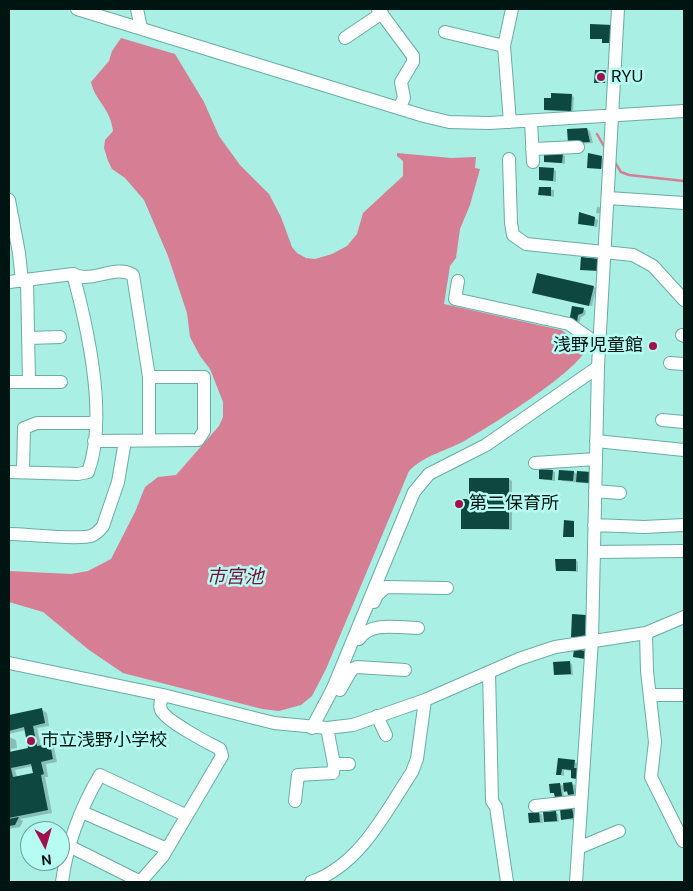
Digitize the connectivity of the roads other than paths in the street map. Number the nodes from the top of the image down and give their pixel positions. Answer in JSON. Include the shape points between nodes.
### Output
{"nodes":[{"id":1,"x":77,"y":9,"type":"edge"},
{"id":2,"x":137,"y":9,"type":"edge"},
{"id":3,"x":512,"y":9,"type":"edge"},
{"id":4,"x":618,"y":9,"type":"edge"},
{"id":5,"x":380,"y":11,"type":"edge"},
{"id":6,"x":141,"y":28,"type":"junction"},
{"id":7,"x":445,"y":32,"type":"dead end"},
{"id":8,"x":345,"y":38,"type":"dead end"},
{"id":9,"x":504,"y":46,"type":"junction"},
{"id":10,"x":399,"y":108,"type":"junction"},
{"id":11,"x":684,"y":110,"type":"edge"},
{"id":12,"x":612,"y":115,"type":"junction"},
{"id":13,"x":531,"y":121,"type":"junction"},
{"id":14,"x":510,"y":122,"type":"junction"},
{"id":15,"x":578,"y":147,"type":"dead end"},
{"id":16,"x":532,"y":149,"type":"junction"},
{"id":17,"x":509,"y":159,"type":"dead end"},
{"id":18,"x":533,"y":162,"type":"dead end"},
{"id":19,"x":608,"y":198,"type":"junction"},
{"id":20,"x":9,"y":200,"type":"edge"},
{"id":21,"x":684,"y":203,"type":"edge"},
{"id":22,"x":605,"y":251,"type":"junction"},
{"id":23,"x":73,"y":274,"type":"junction"},
{"id":24,"x":24,"y":280,"type":"junction"},
{"id":25,"x":9,"y":282,"type":"edge"},
{"id":26,"x":458,"y":282,"type":"dead end"},
{"id":27,"x":684,"y":300,"type":"edge"},
{"id":28,"x":60,"y":336,"type":"dead end"},
{"id":29,"x":29,"y":338,"type":"junction"},
{"id":30,"x":599,"y":349,"type":"junction"},
{"id":31,"x":670,"y":362,"type":"dead end"},
{"id":32,"x":684,"y":364,"type":"edge"},
{"id":33,"x":598,"y":366,"type":"junction"},
{"id":34,"x":149,"y":377,"type":"junction"},
{"id":35,"x":9,"y":382,"type":"edge"},
{"id":36,"x":29,"y":382,"type":"junction"},
{"id":37,"x":61,"y":382,"type":"dead end"},
{"id":38,"x":662,"y":420,"type":"dead end"},
{"id":39,"x":684,"y":422,"type":"edge"},
{"id":40,"x":95,"y":423,"type":"junction"},
{"id":41,"x":149,"y":440,"type":"junction"},
{"id":42,"x":94,"y":441,"type":"junction"},
{"id":43,"x":125,"y":441,"type":"junction"},
{"id":44,"x":596,"y":441,"type":"junction"},
{"id":45,"x":684,"y":450,"type":"edge"},
{"id":46,"x":596,"y":459,"type":"junction"},
{"id":47,"x":535,"y":463,"type":"dead end"},
{"id":48,"x":9,"y":472,"type":"edge"},
{"id":49,"x":23,"y":472,"type":"junction"},
{"id":50,"x":595,"y":491,"type":"junction"},
{"id":51,"x":620,"y":493,"type":"dead end"},
{"id":52,"x":684,"y":525,"type":"edge"},
{"id":53,"x":594,"y":526,"type":"junction"},
{"id":54,"x":9,"y":534,"type":"edge"},
{"id":55,"x":684,"y":551,"type":"edge"},
{"id":56,"x":594,"y":552,"type":"junction"},
{"id":57,"x":447,"y":588,"type":"dead end"},
{"id":58,"x":368,"y":604,"type":"junction"},
{"id":59,"x":684,"y":617,"type":"edge"},
{"id":60,"x":418,"y":628,"type":"dead end"},
{"id":61,"x":646,"y":634,"type":"junction"},
{"id":62,"x":353,"y":639,"type":"junction"},
{"id":63,"x":592,"y":640,"type":"junction"},
{"id":64,"x":9,"y":663,"type":"edge"},
{"id":65,"x":406,"y":670,"type":"dead end"},
{"id":66,"x":489,"y":672,"type":"junction"},
{"id":67,"x":333,"y":688,"type":"junction"},
{"id":68,"x":163,"y":695,"type":"junction"},
{"id":69,"x":650,"y":695,"type":"junction"},
{"id":70,"x":684,"y":695,"type":"edge"},
{"id":71,"x":425,"y":700,"type":"junction"},
{"id":72,"x":377,"y":716,"type":"junction"},
{"id":73,"x":312,"y":728,"type":"junction"},
{"id":74,"x":327,"y":728,"type":"junction"},
{"id":75,"x":386,"y":735,"type":"dead end"},
{"id":76,"x":334,"y":764,"type":"junction"},
{"id":77,"x":350,"y":764,"type":"dead end"},
{"id":78,"x":294,"y":801,"type":"dead end"},
{"id":79,"x":581,"y":801,"type":"junction"},
{"id":80,"x":535,"y":806,"type":"dead end"},
{"id":81,"x":82,"y":812,"type":"junction"},
{"id":82,"x":185,"y":815,"type":"junction"},
{"id":83,"x":619,"y":831,"type":"dead end"},
{"id":84,"x":683,"y":841,"type":"edge"},
{"id":85,"x":70,"y":843,"type":"edge"},
{"id":86,"x":70,"y":847,"type":"edge"},
{"id":87,"x":578,"y":848,"type":"junction"},
{"id":88,"x":167,"y":850,"type":"junction"},
{"id":89,"x":140,"y":882,"type":"edge"},
{"id":90,"x":311,"y":882,"type":"edge"},
{"id":91,"x":507,"y":882,"type":"edge"},
{"id":92,"x":576,"y":882,"type":"edge"}],
"edges":[{"from":1,"to":6,"type":"street"},
{"from":2,"to":6,"type":"street"},
{"from":3,"to":9,"type":"street"},
{"from":4,"to":12,"type":"street"},
{"from":5,"to":8,"type":"street"},
{"from":5,"to":10,"type":"street","via":[[413,56],[413,62],[401,82],[404,98]]},
{"from":6,"to":10,"type":"street"},
{"from":7,"to":9,"type":"street"},
{"from":9,"to":14,"type":"street"},
{"from":10,"to":14,"type":"street","via":[[449,122]]},
{"from":11,"to":12,"type":"street"},
{"from":12,"to":13,"type":"street"},
{"from":12,"to":19,"type":"street"},
{"from":13,"to":14,"type":"street"},
{"from":13,"to":16,"type":"street"},
{"from":15,"to":16,"type":"street"},
{"from":16,"to":18,"type":"street"},
{"from":17,"to":22,"type":"street","via":[[513,235],[526,244]]},
{"from":19,"to":21,"type":"street"},
{"from":19,"to":22,"type":"street"},
{"from":20,"to":24,"type":"street"},
{"from":22,"to":27,"type":"street","via":[[645,260]]},
{"from":22,"to":30,"type":"street"},
{"from":23,"to":24,"type":"street"},
{"from":23,"to":34,"type":"street","via":[[80,278],[121,272],[132,275]]},
{"from":23,"to":40,"type":"street","via":[[92,366]]},
{"from":24,"to":25,"type":"street"},
{"from":24,"to":29,"type":"street"},
{"from":26,"to":30,"type":"street","via":[[456,299],[569,324]]},
{"from":28,"to":29,"type":"street"},
{"from":29,"to":36,"type":"street"},
{"from":30,"to":33,"type":"street"},
{"from":31,"to":32,"type":"street"},
{"from":33,"to":44,"type":"street"},
{"from":33,"to":58,"type":"street","via":[[486,445],[429,474],[414,492]]},
{"from":34,"to":41,"type":"street"},
{"from":34,"to":41,"type":"street","via":[[204,377],[204,431],[198,440]]},
{"from":35,"to":36,"type":"street"},
{"from":36,"to":37,"type":"street"},
{"from":38,"to":39,"type":"street"},
{"from":40,"to":42,"type":"street"},
{"from":40,"to":49,"type":"street","via":[[37,423],[24,428]]},
{"from":41,"to":43,"type":"street"},
{"from":42,"to":43,"type":"street"},
{"from":42,"to":49,"type":"street","via":[[88,472]]},
{"from":43,"to":54,"type":"street","via":[[118,482],[103,526],[98,531],[91,536],[79,537]]},
{"from":44,"to":45,"type":"street"},
{"from":44,"to":46,"type":"street"},
{"from":46,"to":47,"type":"street"},
{"from":46,"to":50,"type":"street"},
{"from":48,"to":49,"type":"street"},
{"from":50,"to":51,"type":"street"},
{"from":50,"to":53,"type":"street"},
{"from":52,"to":53,"type":"street"},
{"from":53,"to":56,"type":"street"},
{"from":55,"to":56,"type":"street"},
{"from":56,"to":63,"type":"street"},
{"from":57,"to":58,"type":"street","via":[[386,587],[377,595],[374,604]]},
{"from":58,"to":62,"type":"street"},
{"from":59,"to":61,"type":"street"},
{"from":60,"to":62,"type":"street","via":[[374,627],[359,639]]},
{"from":61,"to":63,"type":"street"},
{"from":61,"to":69,"type":"street"},
{"from":62,"to":67,"type":"street"},
{"from":63,"to":66,"type":"street","via":[[555,647]]},
{"from":63,"to":79,"type":"street"},
{"from":64,"to":68,"type":"street"},
{"from":65,"to":67,"type":"street","via":[[357,667],[352,669],[340,690]]},
{"from":66,"to":71,"type":"street"},
{"from":66,"to":91,"type":"street","via":[[492,801],[496,807]]},
{"from":67,"to":73,"type":"street"},
{"from":68,"to":73,"type":"street","via":[[266,721]]},
{"from":68,"to":82,"type":"street","via":[[160,705],[163,714],[222,752],[221,760]]},
{"from":69,"to":70,"type":"street"},
{"from":69,"to":84,"type":"street","via":[[655,742],[651,777]]},
{"from":71,"to":72,"type":"street"},
{"from":71,"to":90,"type":"street","via":[[417,759],[412,772],[355,855]]},
{"from":72,"to":74,"type":"street"},
{"from":72,"to":75,"type":"street"},
{"from":73,"to":74,"type":"street"},
{"from":74,"to":76,"type":"street"},
{"from":76,"to":77,"type":"street"},
{"from":76,"to":78,"type":"street","via":[[333,773],[298,775]]},
{"from":79,"to":80,"type":"street"},
{"from":79,"to":87,"type":"street"},
{"from":81,"to":82,"type":"street","via":[[100,775]]},
{"from":81,"to":85,"type":"street"},
{"from":81,"to":88,"type":"street"},
{"from":82,"to":88,"type":"street"},
{"from":83,"to":87,"type":"street"},
{"from":86,"to":89,"type":"street"},
{"from":87,"to":92,"type":"street"},
{"from":88,"to":89,"type":"street"}]}
